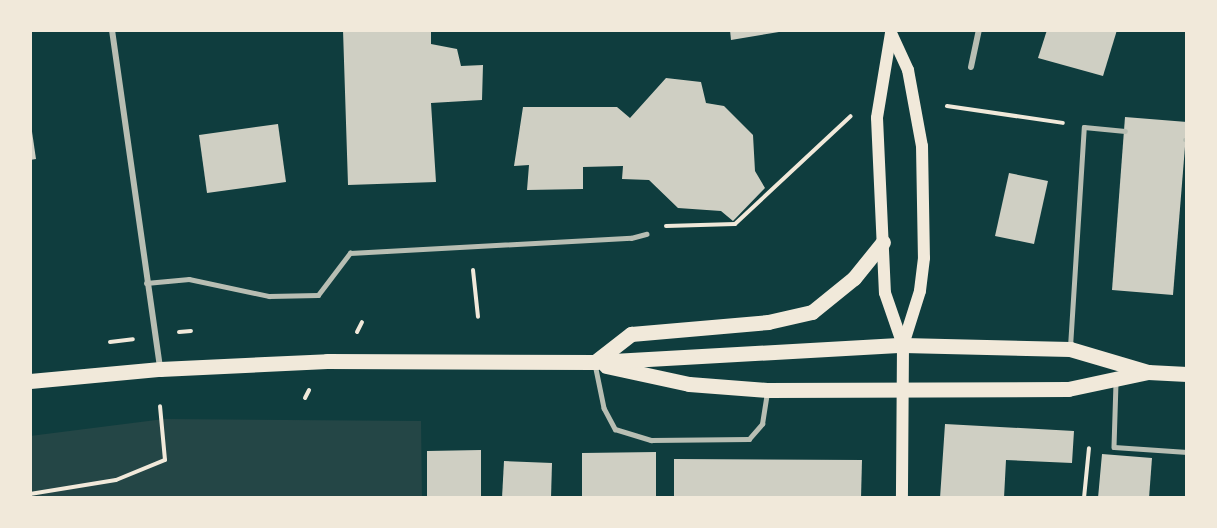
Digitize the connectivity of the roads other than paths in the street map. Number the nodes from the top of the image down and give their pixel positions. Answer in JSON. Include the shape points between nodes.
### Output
{"nodes":[{"id":1,"x":112,"y":30,"type":"edge"},
{"id":2,"x":979,"y":30,"type":"edge"},
{"id":3,"x":891,"y":32,"type":"edge"},
{"id":4,"x":971,"y":67,"type":"dead end"},
{"id":5,"x":1125,"y":131,"type":"dead end"},
{"id":6,"x":646,"y":234,"type":"road end"},
{"id":7,"x":883,"y":242,"type":"junction"},
{"id":8,"x":146,"y":283,"type":"junction"},
{"id":9,"x":903,"y":345,"type":"junction"},
{"id":10,"x":1070,"y":350,"type":"junction"},
{"id":11,"x":595,"y":363,"type":"junction"},
{"id":12,"x":160,"y":369,"type":"junction"},
{"id":13,"x":1148,"y":372,"type":"junction"},
{"id":14,"x":1187,"y":374,"type":"edge"},
{"id":15,"x":1116,"y":380,"type":"junction"},
{"id":16,"x":30,"y":381,"type":"edge"},
{"id":17,"x":904,"y":389,"type":"junction"},
{"id":18,"x":767,"y":390,"type":"junction"},
{"id":19,"x":1187,"y":452,"type":"edge"},
{"id":20,"x":902,"y":498,"type":"edge"}],
"edges":[{"from":1,"to":8,"type":"street"},
{"from":2,"to":4,"type":"street"},
{"from":3,"to":7,"type":"main road","via":[[877,118]]},
{"from":3,"to":9,"type":"main road","via":[[908,70],[922,146],[924,258],[920,291]]},
{"from":5,"to":10,"type":"lane","via":[[1084,127]]},
{"from":6,"to":8,"type":"lane","via":[[631,238],[350,253],[318,295],[269,296],[189,279]]},
{"from":7,"to":9,"type":"main road","via":[[885,293]]},
{"from":7,"to":11,"type":"main road","via":[[854,278],[812,312],[768,322],[631,334]]},
{"from":8,"to":12,"type":"street"},
{"from":9,"to":10,"type":"main road"},
{"from":9,"to":11,"type":"main road"},
{"from":9,"to":17,"type":"main road"},
{"from":10,"to":13,"type":"main road"},
{"from":11,"to":12,"type":"main road","via":[[327,361]]},
{"from":11,"to":18,"type":"main road","via":[[653,379]]},
{"from":11,"to":18,"type":"lane","via":[[604,408],[615,429],[651,440],[749,439],[762,424]]},
{"from":12,"to":16,"type":"main road"},
{"from":13,"to":14,"type":"main road"},
{"from":13,"to":15,"type":"main road"},
{"from":15,"to":17,"type":"main road","via":[[1068,390]]},
{"from":15,"to":19,"type":"lane","via":[[1114,447]]},
{"from":17,"to":18,"type":"main road"},
{"from":17,"to":20,"type":"main road"}]}
